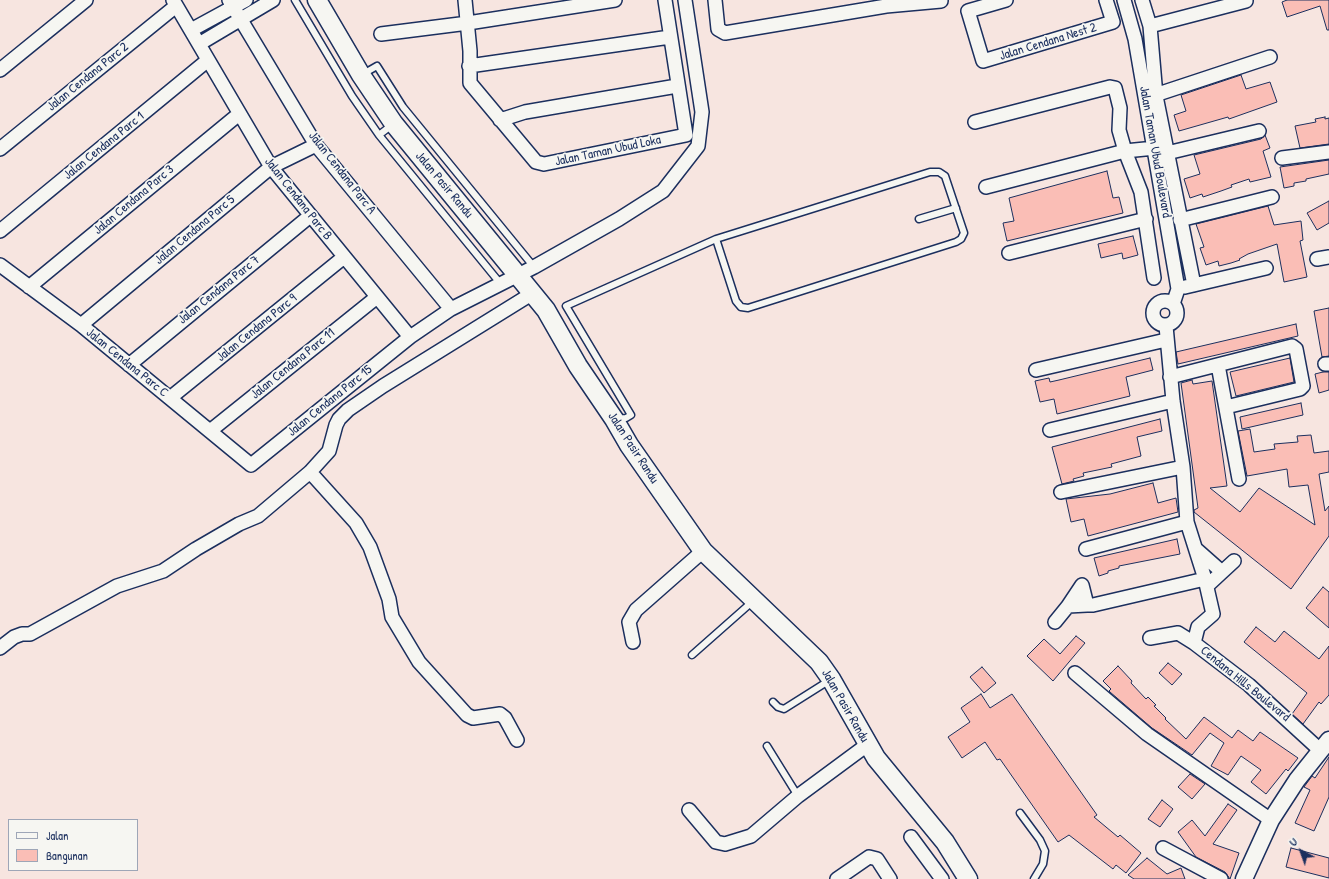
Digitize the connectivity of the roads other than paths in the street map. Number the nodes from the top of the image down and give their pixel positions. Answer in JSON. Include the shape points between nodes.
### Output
{"nodes":[{"id":1,"x":86,"y":0,"type":"edge"},
{"id":2,"x":246,"y":0,"type":"edge"},
{"id":3,"x":273,"y":0,"type":"edge"},
{"id":4,"x":295,"y":0,"type":"edge"},
{"id":5,"x":318,"y":0,"type":"edge"},
{"id":6,"x":465,"y":0,"type":"edge"},
{"id":7,"x":615,"y":0,"type":"edge"},
{"id":8,"x":665,"y":0,"type":"edge"},
{"id":9,"x":685,"y":0,"type":"edge"},
{"id":10,"x":715,"y":0,"type":"edge"},
{"id":11,"x":1006,"y":0,"type":"edge"},
{"id":12,"x":1106,"y":0,"type":"edge"},
{"id":13,"x":1124,"y":0,"type":"edge"},
{"id":14,"x":1142,"y":0,"type":"edge"},
{"id":15,"x":941,"y":1,"type":"dead end"},
{"id":16,"x":1246,"y":1,"type":"dead end"},
{"id":17,"x":175,"y":3,"type":"edge"},
{"id":18,"x":885,"y":3,"type":"edge"},
{"id":19,"x":230,"y":4,"type":"edge"},
{"id":20,"x":240,"y":20,"type":"junction"},
{"id":21,"x":468,"y":23,"type":"junction"},
{"id":22,"x":1150,"y":26,"type":"junction"},
{"id":23,"x":191,"y":30,"type":"junction"},
{"id":24,"x":381,"y":34,"type":"dead end"},
{"id":25,"x":670,"y":37,"type":"junction"},
{"id":26,"x":199,"y":44,"type":"junction"},
{"id":27,"x":1270,"y":57,"type":"dead end"},
{"id":28,"x":208,"y":60,"type":"junction"},
{"id":29,"x":470,"y":66,"type":"junction"},
{"id":30,"x":0,"y":70,"type":"edge"},
{"id":31,"x":361,"y":74,"type":"junction"},
{"id":32,"x":677,"y":86,"type":"junction"},
{"id":33,"x":1151,"y":97,"type":"junction"},
{"id":34,"x":239,"y":114,"type":"junction"},
{"id":35,"x":500,"y":120,"type":"junction"},
{"id":36,"x":975,"y":122,"type":"dead end"},
{"id":37,"x":394,"y":124,"type":"junction"},
{"id":38,"x":1259,"y":131,"type":"dead end"},
{"id":39,"x":379,"y":136,"type":"junction"},
{"id":40,"x":316,"y":145,"type":"junction"},
{"id":41,"x":1155,"y":148,"type":"junction"},
{"id":42,"x":0,"y":149,"type":"edge"},
{"id":43,"x":1125,"y":151,"type":"junction"},
{"id":44,"x":1329,"y":152,"type":"edge"},
{"id":45,"x":1167,"y":153,"type":"junction"},
{"id":46,"x":1282,"y":158,"type":"dead end"},
{"id":47,"x":271,"y":168,"type":"junction"},
{"id":48,"x":986,"y":187,"type":"dead end"},
{"id":49,"x":1272,"y":197,"type":"dead end"},
{"id":50,"x":956,"y":208,"type":"junction"},
{"id":51,"x":310,"y":216,"type":"junction"},
{"id":52,"x":920,"y":219,"type":"dead end"},
{"id":53,"x":1146,"y":219,"type":"junction"},
{"id":54,"x":1180,"y":220,"type":"junction"},
{"id":55,"x":0,"y":231,"type":"edge"},
{"id":56,"x":716,"y":239,"type":"junction"},
{"id":57,"x":1009,"y":253,"type":"dead end"},
{"id":58,"x":344,"y":257,"type":"junction"},
{"id":59,"x":0,"y":265,"type":"edge"},
{"id":60,"x":1266,"y":268,"type":"dead end"},
{"id":61,"x":526,"y":271,"type":"junction"},
{"id":62,"x":1154,"y":278,"type":"dead end"},
{"id":63,"x":500,"y":283,"type":"junction"},
{"id":64,"x":1194,"y":286,"type":"junction"},
{"id":65,"x":29,"y":287,"type":"junction"},
{"id":66,"x":1178,"y":289,"type":"junction"},
{"id":67,"x":533,"y":293,"type":"junction"},
{"id":68,"x":377,"y":297,"type":"junction"},
{"id":69,"x":1173,"y":304,"type":"junction"},
{"id":70,"x":451,"y":309,"type":"junction"},
{"id":71,"x":81,"y":325,"type":"junction"},
{"id":72,"x":1166,"y":326,"type":"junction"},
{"id":73,"x":410,"y":337,"type":"junction"},
{"id":74,"x":1166,"y":340,"type":"junction"},
{"id":75,"x":129,"y":365,"type":"junction"},
{"id":76,"x":1218,"y":365,"type":"junction"},
{"id":77,"x":1036,"y":370,"type":"dead end"},
{"id":78,"x":1170,"y":377,"type":"junction"},
{"id":79,"x":170,"y":398,"type":"junction"},
{"id":80,"x":1172,"y":401,"type":"junction"},
{"id":81,"x":1226,"y":407,"type":"junction"},
{"id":82,"x":614,"y":419,"type":"junction"},
{"id":83,"x":1050,"y":430,"type":"dead end"},
{"id":84,"x":210,"y":431,"type":"junction"},
{"id":85,"x":251,"y":465,"type":"joint"},
{"id":86,"x":1183,"y":467,"type":"junction"},
{"id":87,"x":310,"y":472,"type":"junction"},
{"id":88,"x":1239,"y":479,"type":"dead end"},
{"id":89,"x":1061,"y":492,"type":"dead end"},
{"id":90,"x":1187,"y":522,"type":"junction"},
{"id":91,"x":1195,"y":548,"type":"junction"},
{"id":92,"x":1086,"y":549,"type":"dead end"},
{"id":93,"x":703,"y":551,"type":"junction"},
{"id":94,"x":1234,"y":561,"type":"dead end"},
{"id":95,"x":1222,"y":572,"type":"junction"},
{"id":96,"x":1206,"y":583,"type":"junction"},
{"id":97,"x":753,"y":600,"type":"junction"},
{"id":98,"x":1087,"y":605,"type":"junction"},
{"id":99,"x":1068,"y":606,"type":"junction"},
{"id":100,"x":1055,"y":622,"type":"dead end"},
{"id":101,"x":1198,"y":627,"type":"junction"},
{"id":102,"x":1178,"y":632,"type":"junction"},
{"id":103,"x":1150,"y":638,"type":"dead end"},
{"id":104,"x":633,"y":642,"type":"dead end"},
{"id":105,"x":1194,"y":643,"type":"junction"},
{"id":106,"x":0,"y":648,"type":"edge"},
{"id":107,"x":692,"y":655,"type":"dead end"},
{"id":108,"x":1075,"y":673,"type":"dead end"},
{"id":109,"x":831,"y":679,"type":"junction"},
{"id":110,"x":773,"y":702,"type":"dead end"},
{"id":111,"x":517,"y":740,"type":"dead end"},
{"id":112,"x":867,"y":745,"type":"junction"},
{"id":113,"x":767,"y":746,"type":"dead end"},
{"id":114,"x":1325,"y":746,"type":"edge"},
{"id":115,"x":798,"y":796,"type":"junction"},
{"id":116,"x":689,"y":810,"type":"dead end"},
{"id":117,"x":1020,"y":813,"type":"dead end"},
{"id":118,"x":1270,"y":820,"type":"junction"},
{"id":119,"x":911,"y":837,"type":"dead end"},
{"id":120,"x":1163,"y":848,"type":"dead end"},
{"id":121,"x":837,"y":879,"type":"edge"},
{"id":122,"x":890,"y":879,"type":"edge"},
{"id":123,"x":942,"y":879,"type":"edge"},
{"id":124,"x":968,"y":879,"type":"edge"},
{"id":125,"x":1034,"y":879,"type":"edge"},
{"id":126,"x":1221,"y":879,"type":"edge"},
{"id":127,"x":1244,"y":879,"type":"edge"}],
"edges":[{"from":1,"to":30,"type":"street"},
{"from":2,"to":19,"type":"street"},
{"from":3,"to":20,"type":"street"},
{"from":4,"to":39,"type":"lane"},
{"from":5,"to":31,"type":"main road","name":"Jalan Pasir Randu"},
{"from":6,"to":21,"type":"street","name":"Jalan Taman Ubud Loka"},
{"from":7,"to":21,"type":"street"},
{"from":8,"to":25,"type":"street","name":"Jalan Taman Ubud Loka"},
{"from":9,"to":61,"type":"street","name":"Jalan Cendana Parc 15","via":[[702,112],[698,146],[663,191]]},
{"from":10,"to":18,"type":"street","via":[[718,29],[725,33]]},
{"from":11,"to":12,"type":"street","name":"Jalan Cendana Nest 2","via":[[968,11],[983,61],[1113,22]]},
{"from":13,"to":33,"type":"street","name":"Jalan Taman Ubud Boulevard"},
{"from":14,"to":22,"type":"street"},
{"from":15,"to":18,"type":"street"},
{"from":16,"to":22,"type":"street"},
{"from":17,"to":23,"type":"street","name":"Jalan Cendana Parc B"},
{"from":17,"to":42,"type":"street","name":"Jalan Cendana Parc 2"},
{"from":19,"to":20,"type":"street","name":"Jalan Cendana Parc A"},
{"from":19,"to":23,"type":"street"},
{"from":20,"to":26,"type":"street"},
{"from":20,"to":40,"type":"street","name":"Jalan Cendana Parc A"},
{"from":21,"to":24,"type":"street"},
{"from":21,"to":29,"type":"street","name":"Jalan Taman Ubud Loka"},
{"from":22,"to":33,"type":"street"},
{"from":23,"to":26,"type":"street","name":"Jalan Cendana Parc B"},
{"from":25,"to":29,"type":"street"},
{"from":25,"to":32,"type":"street","name":"Jalan Taman Ubud Loka"},
{"from":26,"to":28,"type":"street","name":"Jalan Cendana Parc B"},
{"from":27,"to":33,"type":"street"},
{"from":28,"to":34,"type":"street","name":"Jalan Cendana Parc B"},
{"from":28,"to":55,"type":"street","name":"Jalan Cendana Parc 1"},
{"from":29,"to":35,"type":"street","name":"Jalan Taman Ubud Loka","via":[[470,83]]},
{"from":31,"to":37,"type":"main road","name":"Jalan Pasir Randu"},
{"from":31,"to":61,"type":"lane","via":[[376,66],[403,107]]},
{"from":32,"to":35,"type":"street","via":[[525,112]]},
{"from":32,"to":35,"type":"street","name":"Jalan Taman Ubud Loka","via":[[686,135],[544,164],[536,162]]},
{"from":33,"to":41,"type":"street","name":"Jalan Taman Ubud Boulevard"},
{"from":33,"to":45,"type":"street"},
{"from":34,"to":47,"type":"street","name":"Jalan Cendana Parc B"},
{"from":34,"to":65,"type":"street","name":"Jalan Cendana Parc 3"},
{"from":36,"to":43,"type":"street","via":[[1113,86],[1120,108],[1119,130]]},
{"from":37,"to":39,"type":"lane"},
{"from":37,"to":61,"type":"main road","name":"Jalan Pasir Randu"},
{"from":38,"to":45,"type":"street"},
{"from":39,"to":63,"type":"lane"},
{"from":40,"to":47,"type":"street","name":"Jalan Cendana Parc 5"},
{"from":40,"to":70,"type":"street","name":"Jalan Cendana Parc A"},
{"from":41,"to":43,"type":"street"},
{"from":41,"to":66,"type":"street","name":"Jalan Taman Ubud Boulevard"},
{"from":43,"to":48,"type":"street"},
{"from":43,"to":53,"type":"street","via":[[1141,192]]},
{"from":44,"to":46,"type":"street"},
{"from":45,"to":54,"type":"street"},
{"from":47,"to":51,"type":"street","name":"Jalan Cendana Parc B"},
{"from":47,"to":71,"type":"street","name":"Jalan Cendana Parc 5"},
{"from":49,"to":54,"type":"street"},
{"from":50,"to":52,"type":"lane"},
{"from":50,"to":56,"type":"lane","via":[[945,176],[939,172],[930,172]]},
{"from":50,"to":56,"type":"lane","via":[[964,233],[956,242],[748,308],[741,307],[736,301]]},
{"from":51,"to":58,"type":"street","name":"Jalan Cendana Parc B"},
{"from":51,"to":75,"type":"street","name":"Jalan Cendana Parc 7"},
{"from":53,"to":57,"type":"street"},
{"from":53,"to":62,"type":"street"},
{"from":54,"to":64,"type":"street"},
{"from":56,"to":82,"type":"lane","via":[[566,306],[631,415]]},
{"from":58,"to":68,"type":"street","name":"Jalan Cendana Parc B"},
{"from":58,"to":79,"type":"street","name":"Jalan Cendana Parc 9"},
{"from":59,"to":65,"type":"street","name":"Jalan Cendana Parc C"},
{"from":60,"to":64,"type":"street"},
{"from":61,"to":63,"type":"street","name":"Jalan Cendana Parc 15"},
{"from":61,"to":67,"type":"main road","name":"Jalan Pasir Randu"},
{"from":63,"to":70,"type":"street","name":"Jalan Cendana Parc 15"},
{"from":64,"to":66,"type":"street"},
{"from":65,"to":71,"type":"street","name":"Jalan Cendana Parc C"},
{"from":66,"to":69,"type":"street","name":"Jalan Taman Ubud Boulevard"},
{"from":67,"to":82,"type":"main road","name":"Jalan Pasir Randu"},
{"from":67,"to":87,"type":"street","via":[[348,410],[336,425],[329,451]]},
{"from":68,"to":73,"type":"street","name":"Jalan Cendana Parc B"},
{"from":68,"to":84,"type":"street","name":"Jalan Cendana Parc 11"},
{"from":69,"to":72,"type":"street","via":[[1177,311],[1176,319]]},
{"from":69,"to":72,"type":"street","via":[[1162,301],[1153,309],[1155,321]]},
{"from":70,"to":73,"type":"street","name":"Jalan Cendana Parc 15"},
{"from":71,"to":75,"type":"street","name":"Jalan Cendana Parc C"},
{"from":72,"to":74,"type":"street"},
{"from":73,"to":85,"type":"street","name":"Jalan Cendana Parc 15"},
{"from":74,"to":77,"type":"street"},
{"from":74,"to":78,"type":"street","name":"Cendana Hills Boulevard"},
{"from":75,"to":79,"type":"street","name":"Jalan Cendana Parc C"},
{"from":76,"to":78,"type":"street"},
{"from":76,"to":81,"type":"street"},
{"from":76,"to":81,"type":"street","via":[[1292,346],[1296,349],[1303,386],[1300,389]]},
{"from":78,"to":80,"type":"street","name":"Cendana Hills Boulevard"},
{"from":79,"to":84,"type":"street","name":"Jalan Cendana Parc C"},
{"from":80,"to":83,"type":"street"},
{"from":80,"to":86,"type":"street","name":"Cendana Hills Boulevard"},
{"from":81,"to":88,"type":"street"},
{"from":82,"to":93,"type":"main road","name":"Jalan Pasir Randu","via":[[629,446]]},
{"from":84,"to":85,"type":"street","name":"Jalan Cendana Parc C"},
{"from":86,"to":89,"type":"street"},
{"from":86,"to":90,"type":"street","name":"Cendana Hills Boulevard"},
{"from":87,"to":106,"type":"street","via":[[258,516],[214,538],[163,571],[117,586],[30,634],[14,637]]},
{"from":87,"to":111,"type":"street","via":[[356,523],[370,547],[389,599],[392,617],[419,662],[467,716],[473,718],[500,714]]},
{"from":90,"to":91,"type":"street","name":"Cendana Hills Boulevard"},
{"from":90,"to":92,"type":"street"},
{"from":91,"to":95,"type":"street"},
{"from":91,"to":96,"type":"street","name":"Cendana Hills Boulevard"},
{"from":93,"to":97,"type":"main road","name":"Jalan Pasir Randu"},
{"from":93,"to":104,"type":"street","via":[[636,610],[629,622]]},
{"from":94,"to":95,"type":"street"},
{"from":95,"to":96,"type":"street"},
{"from":96,"to":98,"type":"street"},
{"from":96,"to":101,"type":"street","name":"Cendana Hills Boulevard","via":[[1213,614]]},
{"from":97,"to":107,"type":"lane"},
{"from":97,"to":109,"type":"main road","name":"Jalan Pasir Randu","via":[[819,662]]},
{"from":98,"to":99,"type":"street"},
{"from":98,"to":99,"type":"street","via":[[1082,585]]},
{"from":99,"to":100,"type":"street"},
{"from":101,"to":102,"type":"street"},
{"from":101,"to":105,"type":"street","name":"Cendana Hills Boulevard"},
{"from":102,"to":103,"type":"street"},
{"from":102,"to":105,"type":"street"},
{"from":105,"to":114,"type":"street","name":"Cendana Hills Boulevard"},
{"from":108,"to":118,"type":"street","via":[[1147,734]]},
{"from":109,"to":110,"type":"lane","via":[[784,709]]},
{"from":109,"to":112,"type":"main road","name":"Jalan Pasir Randu"},
{"from":112,"to":115,"type":"street"},
{"from":112,"to":124,"type":"main road","name":"Jalan Pasir Randu","via":[[889,776],[945,842]]},
{"from":113,"to":115,"type":"lane"},
{"from":114,"to":118,"type":"street","via":[[1297,780]]},
{"from":115,"to":116,"type":"street","via":[[751,836],[725,844],[716,842]]},
{"from":117,"to":125,"type":"lane","via":[[1045,851],[1043,864]]},
{"from":118,"to":127,"type":"street"},
{"from":119,"to":123,"type":"street"},
{"from":120,"to":126,"type":"street"},
{"from":121,"to":122,"type":"street","via":[[869,857],[877,859]]}]}
